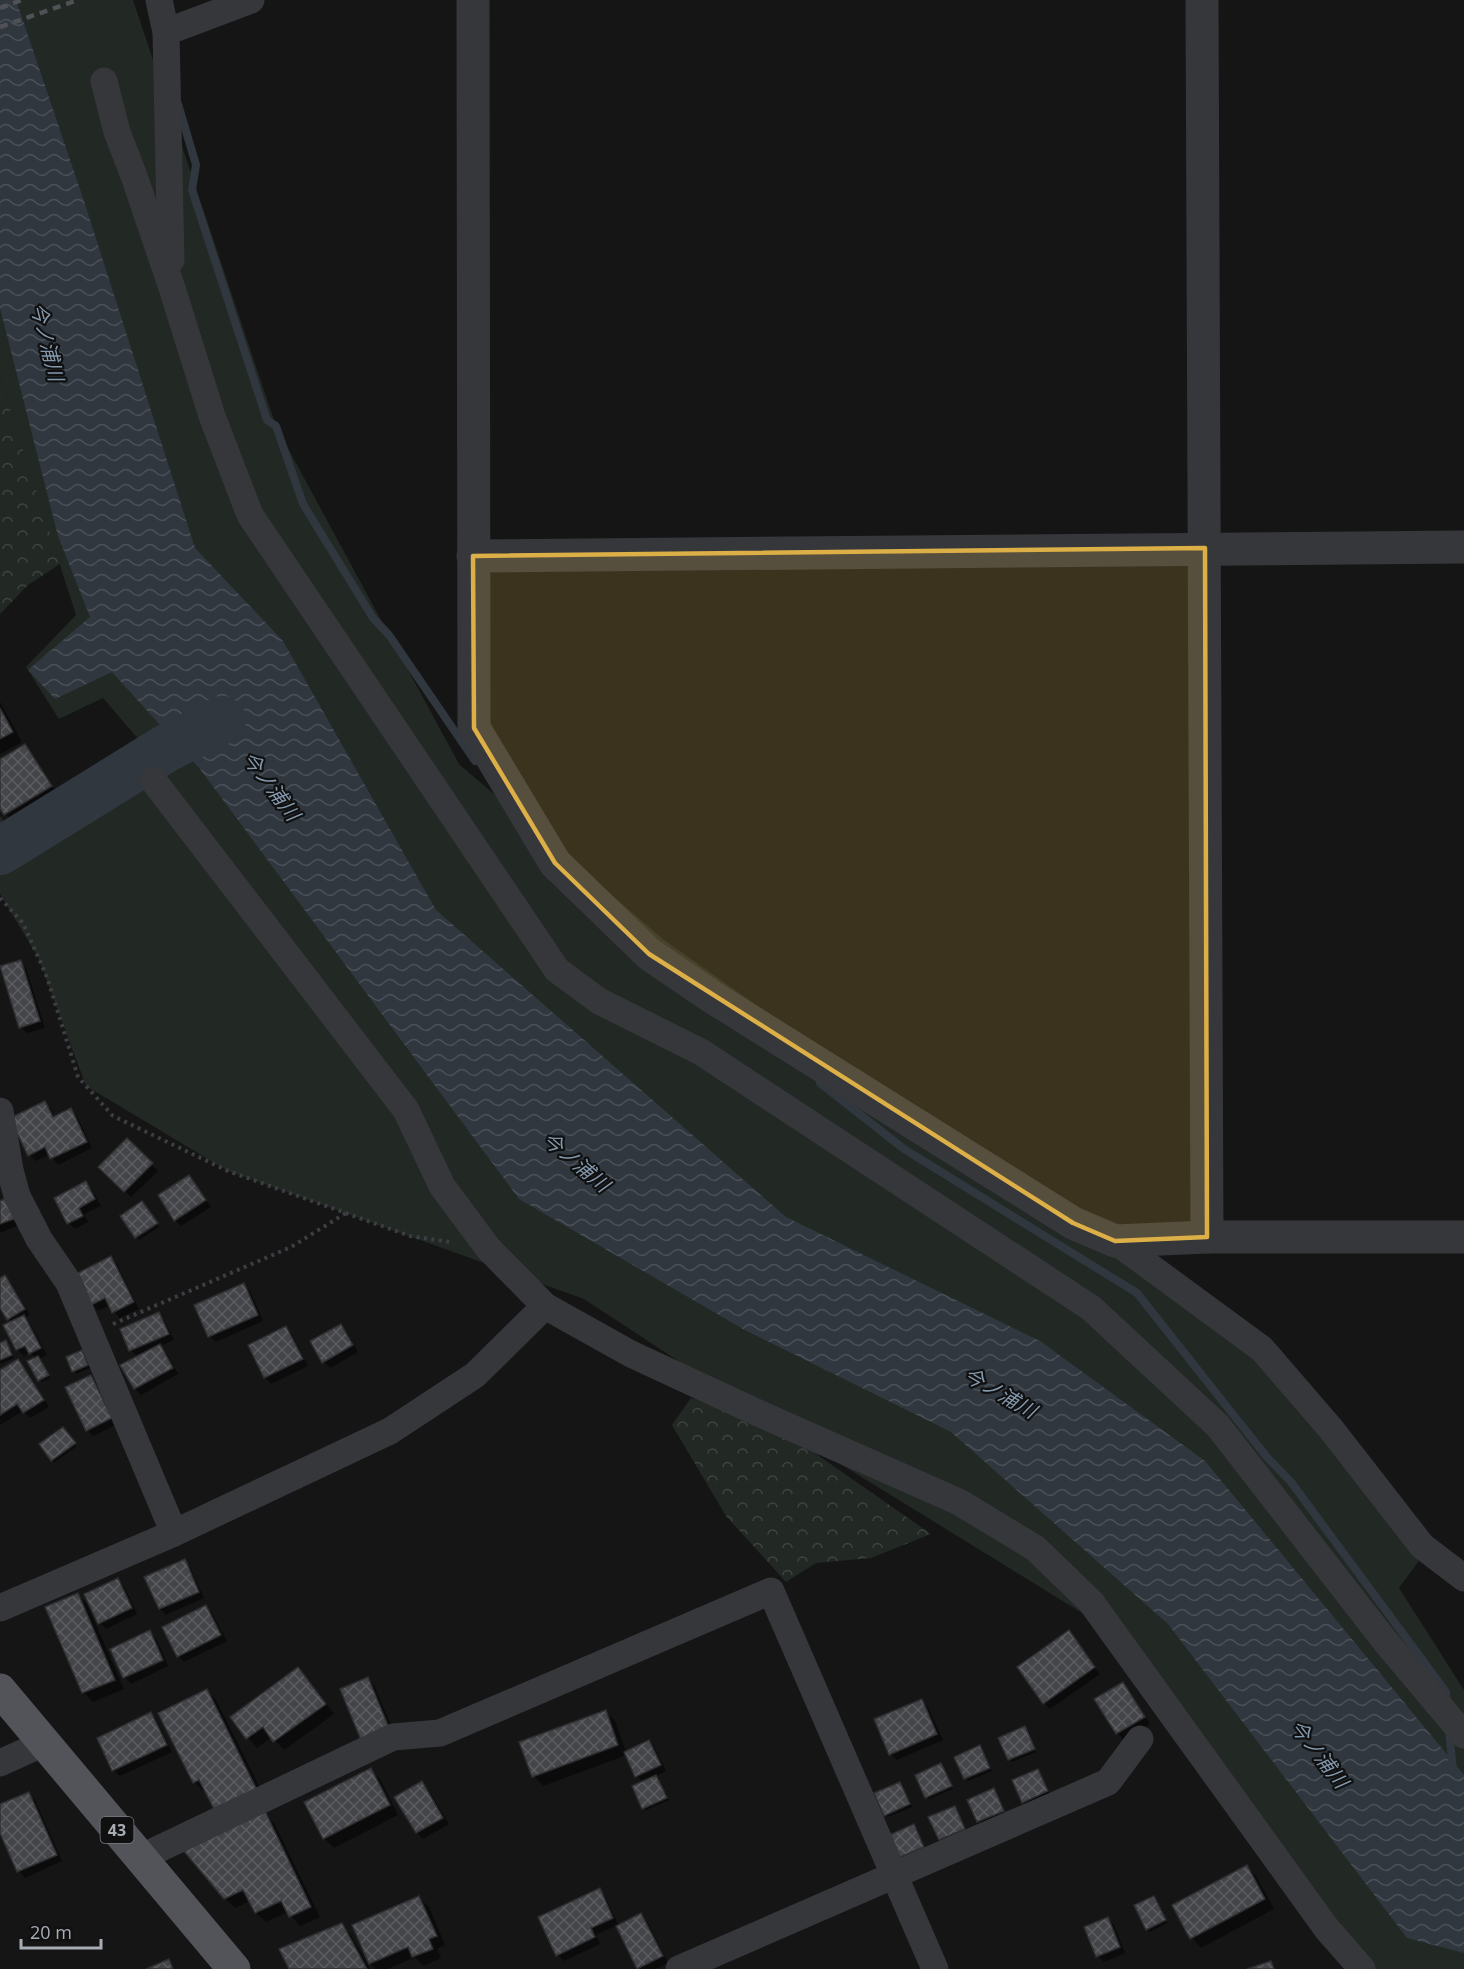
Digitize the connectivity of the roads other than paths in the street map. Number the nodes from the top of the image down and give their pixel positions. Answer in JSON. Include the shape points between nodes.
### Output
{"nodes":[{"id":1,"x":159,"y":0,"type":"edge"},
{"id":2,"x":251,"y":0,"type":"edge"},
{"id":3,"x":473,"y":0,"type":"edge"},
{"id":4,"x":1202,"y":0,"type":"edge"},
{"id":5,"x":166,"y":32,"type":"junction"},
{"id":6,"x":104,"y":81,"type":"dead end"},
{"id":7,"x":172,"y":288,"type":"junction"},
{"id":8,"x":1464,"y":547,"type":"edge"},
{"id":9,"x":1205,"y":548,"type":"junction"},
{"id":10,"x":472,"y":556,"type":"junction"},
{"id":11,"x":153,"y":780,"type":"dead end"},
{"id":12,"x":0,"y":1111,"type":"edge"},
{"id":13,"x":1207,"y":1237,"type":"junction"},
{"id":14,"x":1464,"y":1237,"type":"edge"},
{"id":15,"x":1115,"y":1241,"type":"junction"},
{"id":16,"x":545,"y":1306,"type":"junction"},
{"id":17,"x":174,"y":1533,"type":"junction"},
{"id":18,"x":1464,"y":1578,"type":"edge"},
{"id":19,"x":0,"y":1608,"type":"edge"},
{"id":20,"x":0,"y":1690,"type":"edge"},
{"id":21,"x":1464,"y":1735,"type":"edge"},
{"id":22,"x":1140,"y":1739,"type":"dead end"},
{"id":23,"x":44,"y":1743,"type":"junction"},
{"id":24,"x":0,"y":1763,"type":"edge"},
{"id":25,"x":140,"y":1858,"type":"junction"},
{"id":26,"x":894,"y":1875,"type":"junction"},
{"id":27,"x":234,"y":1969,"type":"edge"},
{"id":28,"x":679,"y":1969,"type":"edge"},
{"id":29,"x":935,"y":1969,"type":"edge"},
{"id":30,"x":1362,"y":1969,"type":"edge"}],
"edges":[{"from":1,"to":5,"type":"street"},
{"from":2,"to":5,"type":"street"},
{"from":3,"to":10,"type":"street"},
{"from":4,"to":9,"type":"street"},
{"from":5,"to":7,"type":"street"},
{"from":6,"to":7,"type":"street","via":[[117,132]]},
{"from":7,"to":21,"type":"street","via":[[212,416],[250,515],[556,970],[599,1001],[711,1058],[1091,1308],[1218,1426],[1385,1641]]},
{"from":8,"to":9,"type":"street"},
{"from":9,"to":10,"type":"street"},
{"from":9,"to":13,"type":"street"},
{"from":10,"to":15,"type":"street","via":[[474,728],[555,863],[649,954],[712,997],[1073,1223]]},
{"from":11,"to":16,"type":"street","via":[[406,1110],[442,1186],[488,1248]]},
{"from":12,"to":17,"type":"street","via":[[17,1196],[39,1239],[69,1283]]},
{"from":13,"to":14,"type":"street"},
{"from":13,"to":15,"type":"street"},
{"from":15,"to":18,"type":"street","via":[[1262,1349],[1331,1429],[1422,1546]]},
{"from":16,"to":17,"type":"street","via":[[475,1375],[390,1431]]},
{"from":16,"to":30,"type":"street","via":[[631,1354],[959,1502],[1035,1548],[1091,1602],[1327,1929]]},
{"from":17,"to":19,"type":"street"},
{"from":20,"to":23,"type":"main road","number":"43"},
{"from":22,"to":26,"type":"street","via":[[1108,1782]]},
{"from":23,"to":24,"type":"street"},
{"from":23,"to":25,"type":"main road","number":"43"},
{"from":25,"to":26,"type":"street","via":[[393,1737],[440,1733],[771,1591]]},
{"from":25,"to":27,"type":"main road","number":"43"},
{"from":26,"to":28,"type":"street"},
{"from":26,"to":29,"type":"street"}]}
